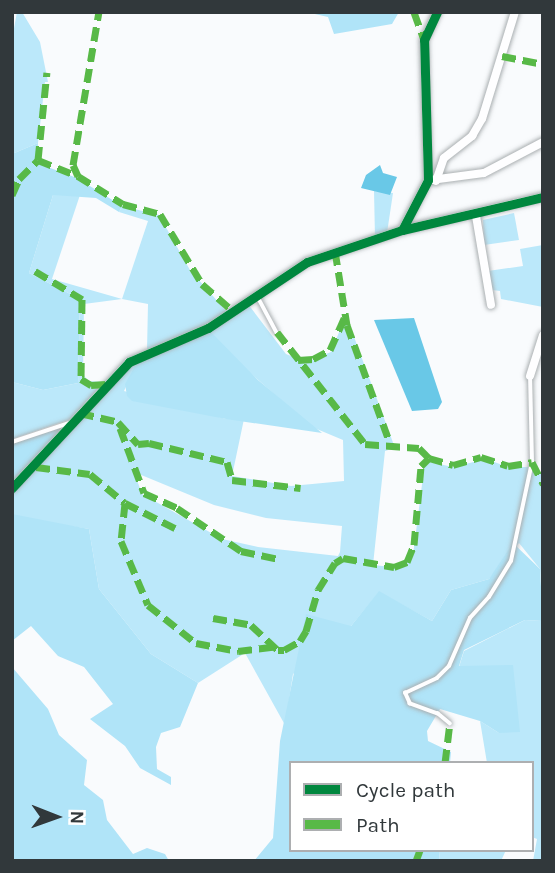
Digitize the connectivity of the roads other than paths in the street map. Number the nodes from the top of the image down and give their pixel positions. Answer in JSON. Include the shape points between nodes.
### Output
{"nodes":[{"id":1,"x":436,"y":12,"type":"edge"},
{"id":2,"x":514,"y":12,"type":"edge"},
{"id":3,"x":543,"y":142,"type":"edge"},
{"id":4,"x":432,"y":180,"type":"junction"},
{"id":5,"x":543,"y":197,"type":"edge"},
{"id":6,"x":476,"y":216,"type":"junction"},
{"id":7,"x":402,"y":230,"type":"junction"},
{"id":8,"x":257,"y":295,"type":"junction"},
{"id":9,"x":491,"y":305,"type":"dead end"},
{"id":10,"x":277,"y":332,"type":"dead end"},
{"id":11,"x":543,"y":335,"type":"edge"},
{"id":12,"x":530,"y":376,"type":"joint"},
{"id":13,"x":71,"y":422,"type":"junction"},
{"id":14,"x":12,"y":442,"type":"edge"},
{"id":15,"x":12,"y":488,"type":"edge"},
{"id":16,"x":450,"y":724,"type":"dead end"}],
"edges":[{"from":1,"to":4,"type":"street","via":[[424,40]]},
{"from":2,"to":4,"type":"street","via":[[482,118],[472,136],[444,158]]},
{"from":3,"to":4,"type":"street","via":[[502,167]]},
{"from":4,"to":7,"type":"street"},
{"from":5,"to":6,"type":"street"},
{"from":6,"to":7,"type":"street"},
{"from":6,"to":9,"type":"street"},
{"from":7,"to":8,"type":"street","via":[[307,262]]},
{"from":8,"to":10,"type":"lane"},
{"from":8,"to":13,"type":"street","via":[[183,341],[129,362]]},
{"from":11,"to":12,"type":"street"},
{"from":12,"to":16,"type":"lane","via":[[532,462],[512,561],[470,618],[449,666],[437,678],[405,693],[410,704],[438,714]]},
{"from":13,"to":14,"type":"lane"},
{"from":13,"to":15,"type":"street","via":[[36,467]]}]}
